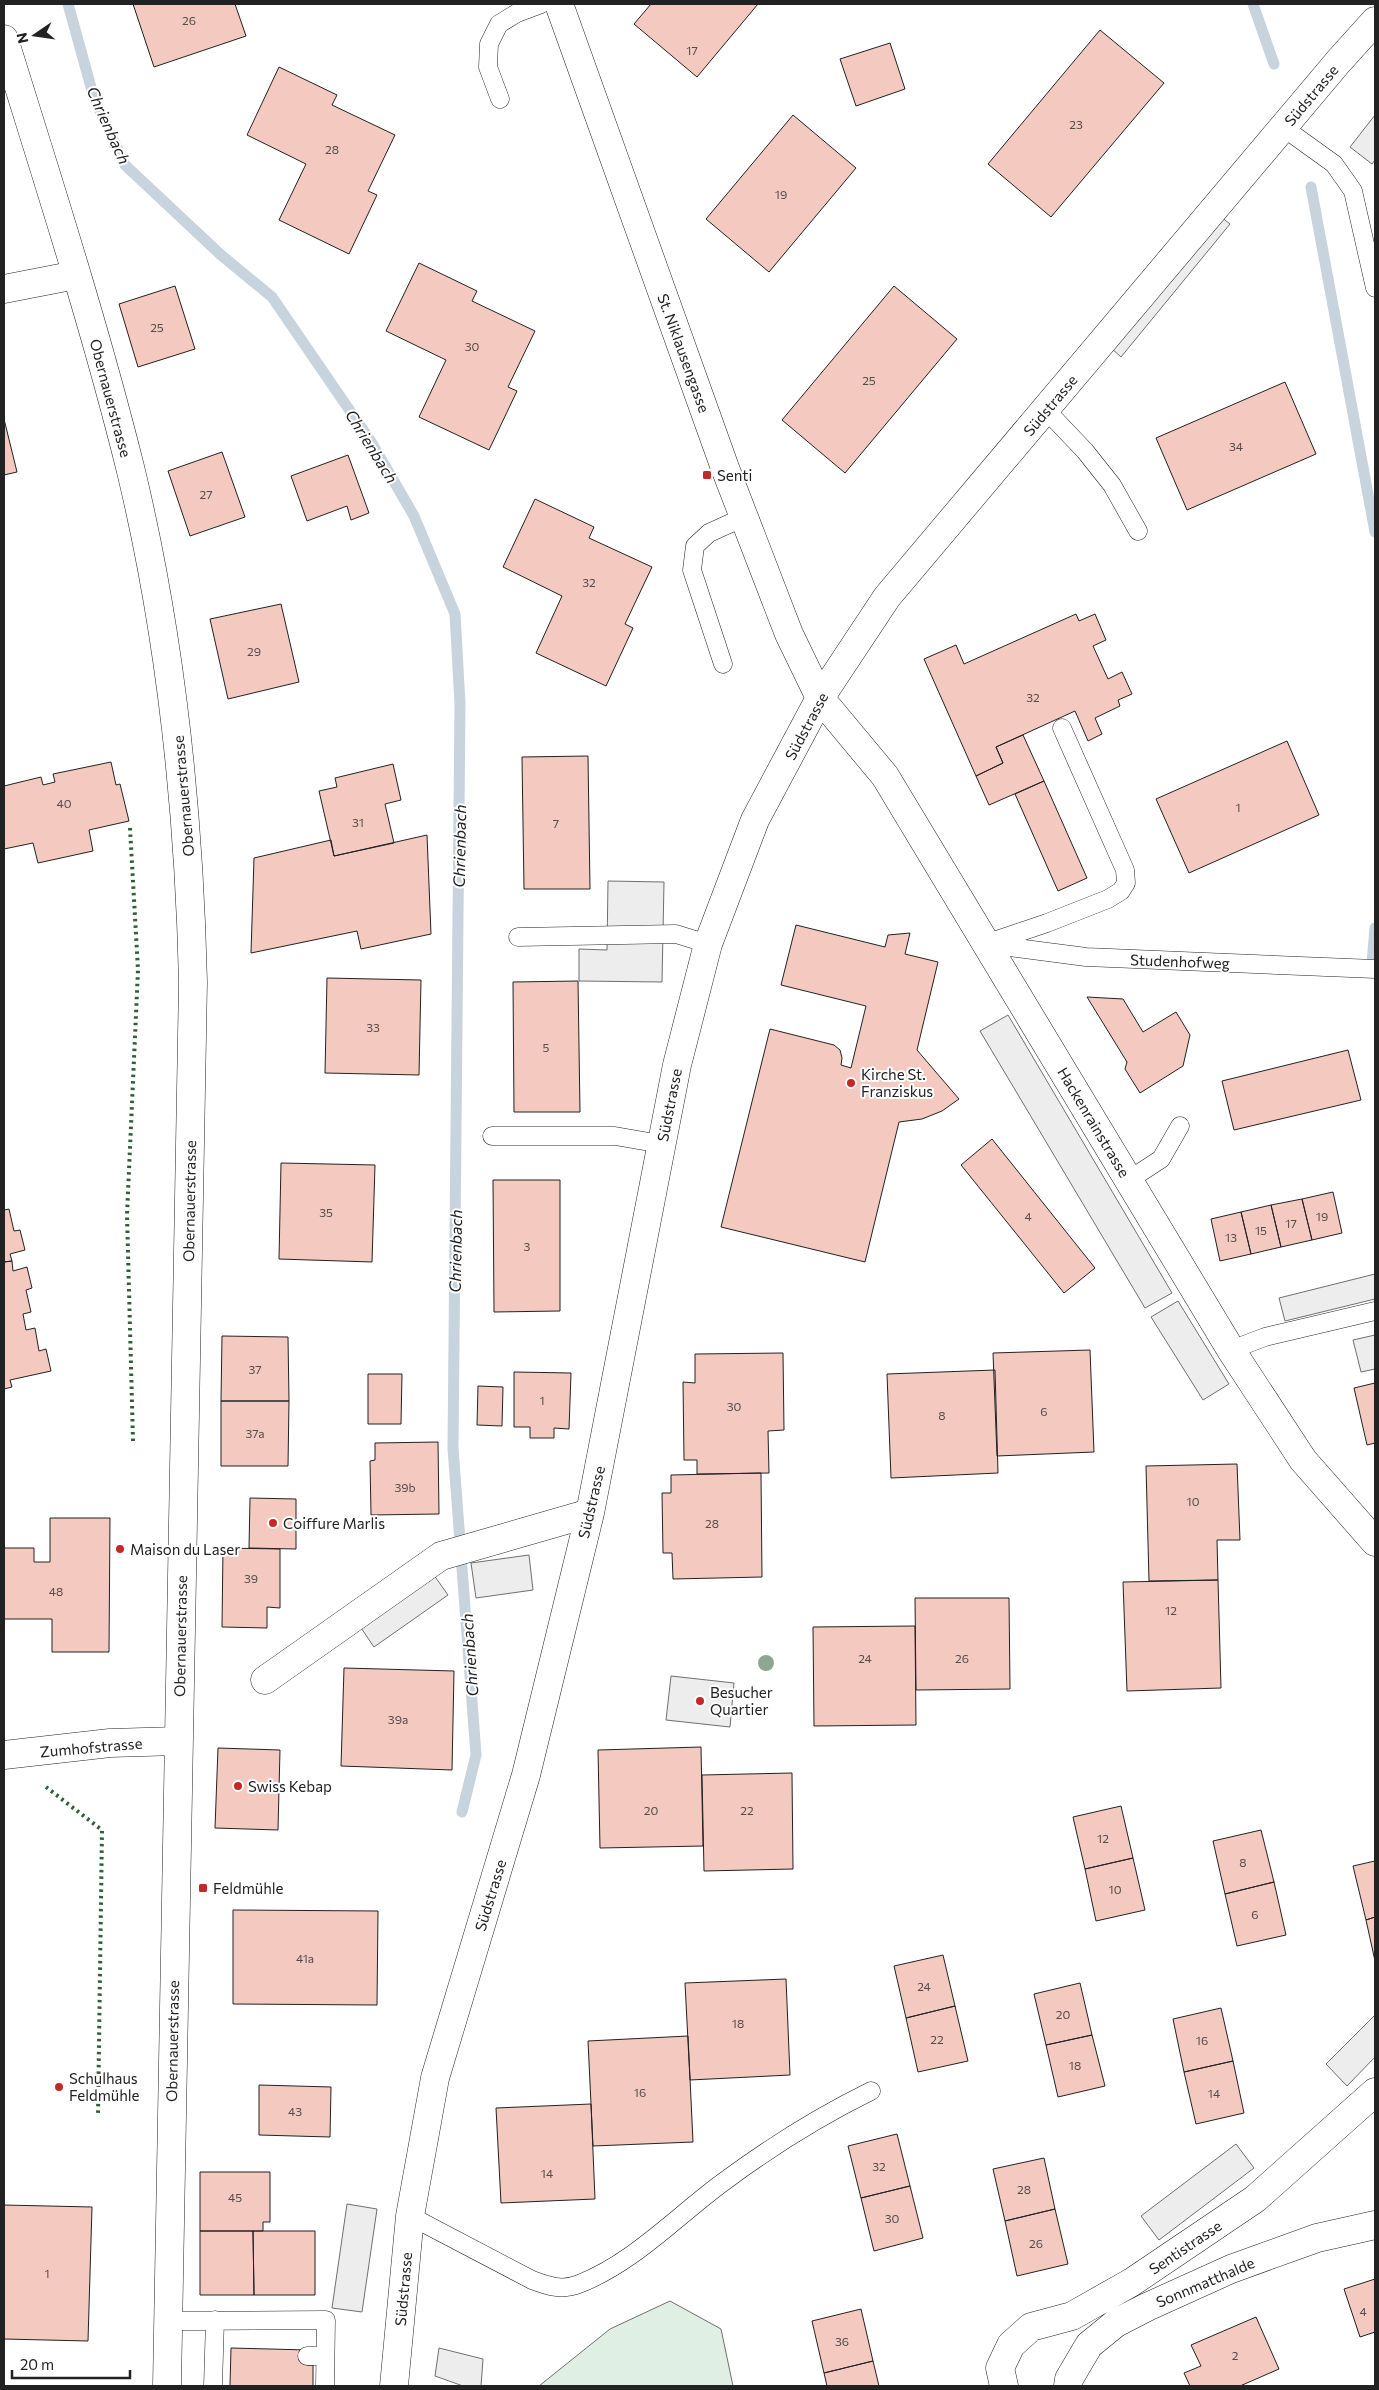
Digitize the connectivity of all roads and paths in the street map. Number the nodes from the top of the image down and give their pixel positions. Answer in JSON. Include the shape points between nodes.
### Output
{"nodes":[{"id":1,"x":540,"y":4,"type":"edge"},
{"id":2,"x":560,"y":4,"type":"edge"},
{"id":3,"x":1375,"y":21,"type":"edge"},
{"id":4,"x":4,"y":39,"type":"edge"},
{"id":5,"x":500,"y":99,"type":"dead end"},
{"id":6,"x":1284,"y":128,"type":"junction"},
{"id":7,"x":76,"y":275,"type":"junction"},
{"id":8,"x":1375,"y":288,"type":"edge"},
{"id":9,"x":4,"y":290,"type":"edge"},
{"id":10,"x":1046,"y":410,"type":"junction"},
{"id":11,"x":744,"y":517,"type":"junction"},
{"id":12,"x":1138,"y":531,"type":"dead end"},
{"id":13,"x":723,"y":664,"type":"dead end"},
{"id":14,"x":820,"y":698,"type":"junction"},
{"id":15,"x":1062,"y":728,"type":"dead end"},
{"id":16,"x":518,"y":938,"type":"dead end"},
{"id":17,"x":708,"y":944,"type":"junction"},
{"id":18,"x":986,"y":944,"type":"junction"},
{"id":19,"x":1375,"y":969,"type":"edge"},
{"id":20,"x":1180,"y":1126,"type":"dead end"},
{"id":21,"x":492,"y":1136,"type":"dead end"},
{"id":22,"x":661,"y":1144,"type":"junction"},
{"id":23,"x":1129,"y":1180,"type":"junction"},
{"id":24,"x":1375,"y":1311,"type":"edge"},
{"id":25,"x":1231,"y":1350,"type":"junction"},
{"id":26,"x":590,"y":1512,"type":"junction"},
{"id":27,"x":1375,"y":1542,"type":"edge"},
{"id":28,"x":266,"y":1680,"type":"dead end"},
{"id":29,"x":178,"y":1741,"type":"junction"},
{"id":30,"x":4,"y":1755,"type":"edge"},
{"id":31,"x":871,"y":2091,"type":"dead end"},
{"id":32,"x":1375,"y":2092,"type":"edge"},
{"id":33,"x":410,"y":2216,"type":"junction"},
{"id":34,"x":1375,"y":2225,"type":"edge"},
{"id":35,"x":215,"y":2320,"type":"junction"},
{"id":36,"x":168,"y":2321,"type":"junction"},
{"id":37,"x":307,"y":2356,"type":"dead end"},
{"id":38,"x":325,"y":2356,"type":"junction"},
{"id":39,"x":167,"y":2386,"type":"edge"},
{"id":40,"x":213,"y":2386,"type":"edge"},
{"id":41,"x":324,"y":2386,"type":"edge"},
{"id":42,"x":394,"y":2386,"type":"edge"},
{"id":43,"x":1004,"y":2386,"type":"edge"},
{"id":44,"x":1068,"y":2386,"type":"edge"}],
"edges":[{"from":1,"to":5,"type":"lane","via":[[499,24],[489,44],[488,67]]},
{"from":2,"to":11,"type":"street","name":"St. Niklausengasse"},
{"from":3,"to":6,"type":"street","name":"Südstrasse"},
{"from":4,"to":7,"type":"street","name":"Obernauerstrasse"},
{"from":6,"to":8,"type":"lane","via":[[1334,164],[1354,191]]},
{"from":6,"to":10,"type":"street","name":"Südstrasse"},
{"from":7,"to":9,"type":"street"},
{"from":7,"to":29,"type":"street","name":"Obernauerstrasse","via":[[130,468],[148,549],[176,726],[191,881],[193,982]]},
{"from":10,"to":12,"type":"lane","via":[[1112,485]]},
{"from":10,"to":14,"type":"street","name":"Südstrasse","via":[[887,597]]},
{"from":11,"to":13,"type":"lane","via":[[709,533],[695,546],[692,570]]},
{"from":11,"to":14,"type":"street","name":"St. Niklausengasse","via":[[789,634]]},
{"from":14,"to":17,"type":"street","name":"Südstrasse","via":[[755,820]]},
{"from":14,"to":18,"type":"street","name":"Hackenrainstrasse","via":[[885,776]]},
{"from":15,"to":18,"type":"lane","via":[[1125,870],[1126,883],[1121,891],[1108,899]]},
{"from":16,"to":17,"type":"lane","via":[[676,934]]},
{"from":17,"to":22,"type":"street","name":"Südstrasse"},
{"from":18,"to":19,"type":"lane","name":"Studenhofweg","via":[[1086,957]]},
{"from":18,"to":23,"type":"street","name":"Hackenrainstrasse"},
{"from":20,"to":23,"type":"lane","via":[[1161,1159]]},
{"from":21,"to":22,"type":"lane","via":[[615,1136]]},
{"from":22,"to":26,"type":"street","name":"Südstrasse"},
{"from":23,"to":25,"type":"street","name":"Hackenrainstrasse"},
{"from":24,"to":25,"type":"lane","via":[[1266,1337]]},
{"from":25,"to":27,"type":"street","name":"Hackenrainstrasse","via":[[1303,1460]]},
{"from":26,"to":28,"type":"street","via":[[441,1556]]},
{"from":26,"to":33,"type":"street","name":"Südstrasse","via":[[526,1775],[435,2078]]},
{"from":29,"to":30,"type":"street","name":"Zumhofstrasse","via":[[110,1743]]},
{"from":29,"to":36,"type":"street","name":"Obernauerstrasse"},
{"from":31,"to":33,"type":"lane","via":[[789,2137],[722,2183],[621,2263],[566,2288],[532,2280]]},
{"from":32,"to":43,"type":"street","name":"Sentistrasse","via":[[1255,2198],[1132,2282],[1072,2316],[1031,2327],[1011,2345],[1000,2368]]},
{"from":33,"to":42,"type":"street","name":"Südstrasse"},
{"from":34,"to":44,"type":"street","name":"Sonnmatthalde","via":[[1317,2238],[1231,2268],[1116,2323],[1089,2345]]},
{"from":35,"to":36,"type":"lane"},
{"from":35,"to":38,"type":"lane","via":[[326,2320]]},
{"from":35,"to":40,"type":"lane","via":[[222,2356]]},
{"from":36,"to":39,"type":"street","name":"Obernauerstrasse"},
{"from":37,"to":38,"type":"lane"},
{"from":38,"to":41,"type":"lane"}]}
